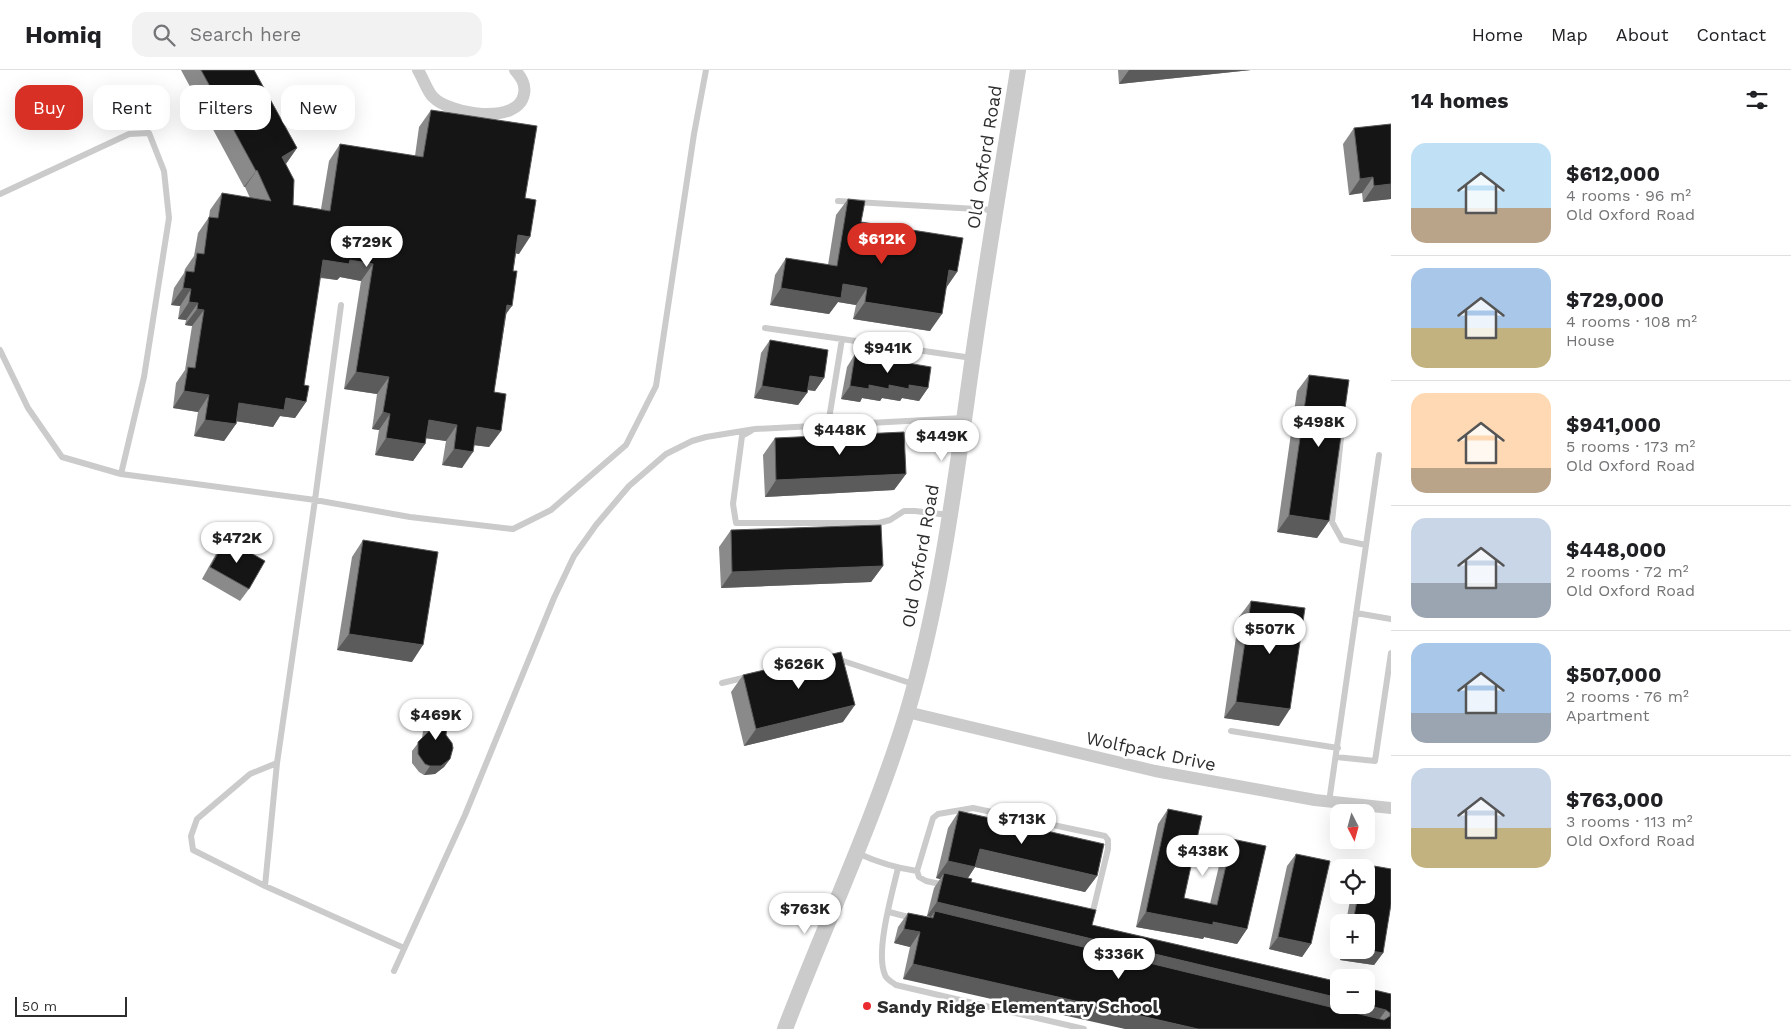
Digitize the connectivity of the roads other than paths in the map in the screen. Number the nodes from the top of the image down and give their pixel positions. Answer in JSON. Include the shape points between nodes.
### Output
{"nodes":[{"id":1,"x":418,"y":70,"type":"edge"},
{"id":2,"x":515,"y":70,"type":"edge"},
{"id":3,"x":706,"y":70,"type":"edge"},
{"id":4,"x":1018,"y":70,"type":"edge"},
{"id":5,"x":0,"y":194,"type":"edge"},
{"id":6,"x":838,"y":201,"type":"dead end"},
{"id":7,"x":995,"y":210,"type":"junction"},
{"id":8,"x":341,"y":305,"type":"dead end"},
{"id":9,"x":765,"y":328,"type":"dead end"},
{"id":10,"x":842,"y":339,"type":"junction"},
{"id":11,"x":0,"y":350,"type":"edge"},
{"id":12,"x":973,"y":358,"type":"junction"},
{"id":13,"x":964,"y":418,"type":"junction"},
{"id":14,"x":828,"y":425,"type":"junction"},
{"id":15,"x":755,"y":429,"type":"junction"},
{"id":16,"x":1341,"y":435,"type":"edge"},
{"id":17,"x":1379,"y":455,"type":"dead end"},
{"id":18,"x":121,"y":474,"type":"junction"},
{"id":19,"x":315,"y":500,"type":"junction"},
{"id":20,"x":949,"y":515,"type":"junction"},
{"id":21,"x":1366,"y":545,"type":"junction"},
{"id":22,"x":1356,"y":613,"type":"junction"},
{"id":23,"x":1391,"y":619,"type":"edge"},
{"id":24,"x":1391,"y":653,"type":"edge"},
{"id":25,"x":834,"y":657,"type":"edge"},
{"id":26,"x":750,"y":676,"type":"edge"},
{"id":27,"x":722,"y":682,"type":"dead end"},
{"id":28,"x":914,"y":684,"type":"junction"},
{"id":29,"x":907,"y":712,"type":"junction"},
{"id":30,"x":1231,"y":731,"type":"dead end"},
{"id":31,"x":1338,"y":748,"type":"junction"},
{"id":32,"x":1336,"y":757,"type":"junction"},
{"id":33,"x":277,"y":763,"type":"junction"},
{"id":34,"x":1330,"y":802,"type":"junction"},
{"id":35,"x":1391,"y":808,"type":"edge"},
{"id":36,"x":856,"y":852,"type":"junction"},
{"id":37,"x":898,"y":868,"type":"junction"},
{"id":38,"x":917,"y":871,"type":"junction"},
{"id":39,"x":265,"y":886,"type":"junction"},
{"id":40,"x":955,"y":887,"type":"edge"},
{"id":41,"x":889,"y":912,"type":"junction"},
{"id":42,"x":1082,"y":914,"type":"edge"},
{"id":43,"x":915,"y":919,"type":"edge"},
{"id":44,"x":404,"y":948,"type":"junction"},
{"id":45,"x":394,"y":971,"type":"dead end"},
{"id":46,"x":784,"y":1029,"type":"edge"},
{"id":47,"x":1084,"y":1029,"type":"edge"}],
"edges":[{"from":1,"to":2,"type":"street","via":[[432,96],[441,103],[482,114],[514,110],[523,100],[523,80]]},
{"from":3,"to":19,"type":"lane","via":[[656,386],[626,445],[551,510],[513,529],[410,517]]},
{"from":4,"to":7,"type":"street","name":"Old Oxford Road"},
{"from":5,"to":18,"type":"lane","via":[[129,134],[149,133],[164,171],[169,218],[144,378]]},
{"from":6,"to":7,"type":"lane"},
{"from":7,"to":12,"type":"street","name":"Old Oxford Road"},
{"from":8,"to":19,"type":"lane"},
{"from":9,"to":10,"type":"lane"},
{"from":10,"to":12,"type":"lane"},
{"from":10,"to":14,"type":"lane"},
{"from":11,"to":18,"type":"lane","via":[[28,408],[62,457]]},
{"from":12,"to":13,"type":"street","name":"Old Oxford Road"},
{"from":13,"to":14,"type":"lane"},
{"from":13,"to":20,"type":"street","name":"Old Oxford Road"},
{"from":14,"to":15,"type":"lane"},
{"from":15,"to":20,"type":"lane","via":[[742,436],[734,504],[736,523],[879,523],[904,511],[915,510]]},
{"from":15,"to":44,"type":"lane","via":[[706,437],[666,454],[629,486],[574,556],[465,815]]},
{"from":16,"to":21,"type":"lane","via":[[1332,522],[1342,540]]},
{"from":17,"to":21,"type":"lane"},
{"from":18,"to":19,"type":"lane"},
{"from":19,"to":33,"type":"lane"},
{"from":20,"to":28,"type":"street","name":"Old Oxford Road","via":[[932,612]]},
{"from":21,"to":22,"type":"lane"},
{"from":22,"to":23,"type":"lane"},
{"from":22,"to":31,"type":"lane"},
{"from":24,"to":32,"type":"lane","via":[[1375,761]]},
{"from":25,"to":28,"type":"lane"},
{"from":26,"to":27,"type":"lane"},
{"from":28,"to":29,"type":"street","name":"Old Oxford Road"},
{"from":29,"to":34,"type":"street","name":"Wolfpack Drive","via":[[1156,771]]},
{"from":29,"to":36,"type":"street","name":"Old Oxford Road"},
{"from":30,"to":31,"type":"lane"},
{"from":31,"to":32,"type":"lane"},
{"from":32,"to":34,"type":"lane"},
{"from":33,"to":39,"type":"lane"},
{"from":33,"to":39,"type":"lane","via":[[250,774],[197,819],[191,836],[193,850]]},
{"from":34,"to":35,"type":"street","name":"Wolfpack Drive"},
{"from":36,"to":37,"type":"lane"},
{"from":36,"to":46,"type":"street","name":"Old Oxford Road"},
{"from":37,"to":38,"type":"lane"},
{"from":37,"to":41,"type":"lane"},
{"from":38,"to":40,"type":"lane","via":[[919,877],[926,881]]},
{"from":38,"to":42,"type":"lane","via":[[933,818],[954,810],[973,808],[1105,836],[1108,849],[1093,911]]},
{"from":39,"to":44,"type":"lane"},
{"from":41,"to":43,"type":"lane"},
{"from":41,"to":47,"type":"lane","via":[[882,965],[885,977],[896,985]]},
{"from":44,"to":45,"type":"lane"}]}
